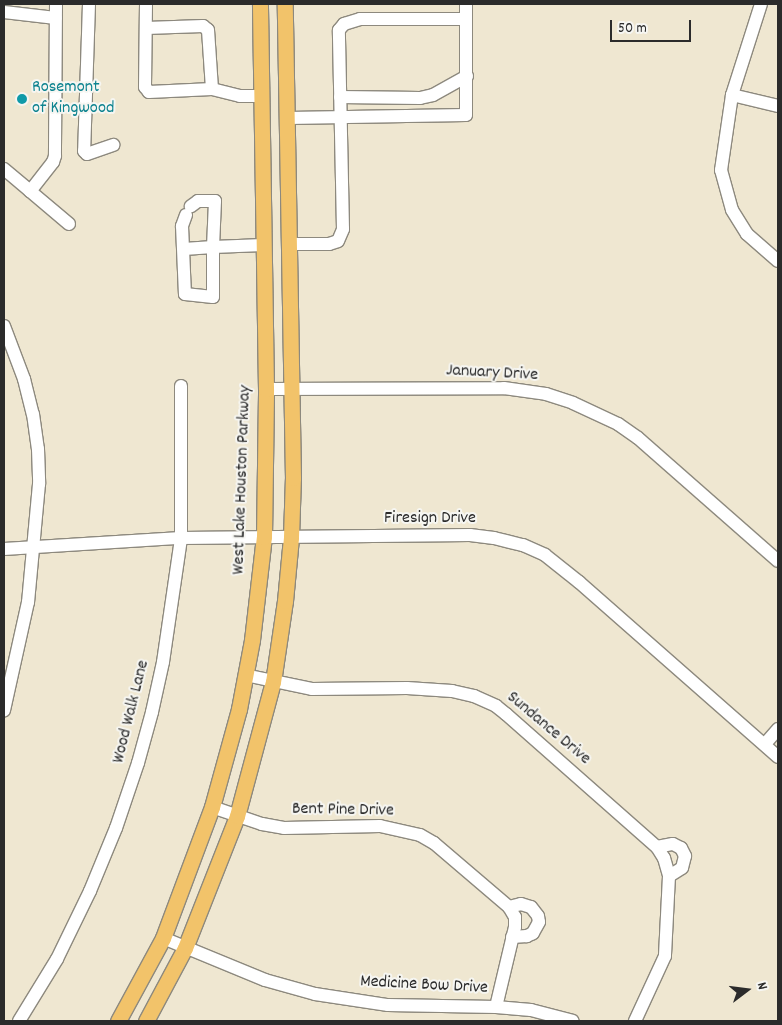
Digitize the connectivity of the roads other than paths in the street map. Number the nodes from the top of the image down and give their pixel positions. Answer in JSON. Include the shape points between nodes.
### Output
{"nodes":[{"id":1,"x":56,"y":4,"type":"edge"},
{"id":2,"x":89,"y":4,"type":"edge"},
{"id":3,"x":146,"y":4,"type":"edge"},
{"id":4,"x":260,"y":4,"type":"edge"},
{"id":5,"x":284,"y":4,"type":"edge"},
{"id":6,"x":466,"y":4,"type":"edge"},
{"id":7,"x":761,"y":4,"type":"edge"},
{"id":8,"x":4,"y":12,"type":"edge"},
{"id":9,"x":56,"y":18,"type":"junction"},
{"id":10,"x":466,"y":19,"type":"junction"},
{"id":11,"x":146,"y":28,"type":"junction"},
{"id":12,"x":467,"y":76,"type":"junction"},
{"id":13,"x":212,"y":89,"type":"junction"},
{"id":14,"x":732,"y":95,"type":"junction"},
{"id":15,"x":261,"y":96,"type":"junction"},
{"id":16,"x":340,"y":97,"type":"junction"},
{"id":17,"x":778,"y":106,"type":"edge"},
{"id":18,"x":340,"y":116,"type":"junction"},
{"id":19,"x":288,"y":118,"type":"junction"},
{"id":20,"x":113,"y":145,"type":"dead end"},
{"id":21,"x":4,"y":169,"type":"edge"},
{"id":22,"x":30,"y":191,"type":"junction"},
{"id":23,"x":69,"y":224,"type":"dead end"},
{"id":24,"x":263,"y":244,"type":"junction"},
{"id":25,"x":289,"y":244,"type":"junction"},
{"id":26,"x":213,"y":247,"type":"junction"},
{"id":27,"x":184,"y":249,"type":"junction"},
{"id":28,"x":778,"y":261,"type":"edge"},
{"id":29,"x":4,"y":326,"type":"edge"},
{"id":30,"x":181,"y":386,"type":"dead end"},
{"id":31,"x":266,"y":389,"type":"junction"},
{"id":32,"x":292,"y":389,"type":"junction"},
{"id":33,"x":264,"y":537,"type":"junction"},
{"id":34,"x":291,"y":537,"type":"junction"},
{"id":35,"x":181,"y":538,"type":"junction"},
{"id":36,"x":34,"y":548,"type":"junction"},
{"id":37,"x":4,"y":549,"type":"edge"},
{"id":38,"x":778,"y":561,"type":"edge"},
{"id":39,"x":245,"y":675,"type":"junction"},
{"id":40,"x":273,"y":682,"type":"junction"},
{"id":41,"x":4,"y":710,"type":"edge"},
{"id":42,"x":778,"y":729,"type":"edge"},
{"id":43,"x":765,"y":744,"type":"junction"},
{"id":44,"x":778,"y":757,"type":"edge"},
{"id":45,"x":212,"y":807,"type":"junction"},
{"id":46,"x":237,"y":816,"type":"junction"},
{"id":47,"x":657,"y":847,"type":"junction"},
{"id":48,"x":669,"y":876,"type":"junction"},
{"id":49,"x":509,"y":907,"type":"junction"},
{"id":50,"x":512,"y":937,"type":"junction"},
{"id":51,"x":163,"y":938,"type":"junction"},
{"id":52,"x":185,"y":948,"type":"junction"},
{"id":53,"x":496,"y":1007,"type":"junction"},
{"id":54,"x":19,"y":1021,"type":"edge"},
{"id":55,"x":118,"y":1021,"type":"edge"},
{"id":56,"x":146,"y":1021,"type":"edge"},
{"id":57,"x":573,"y":1021,"type":"edge"},
{"id":58,"x":635,"y":1021,"type":"edge"}],
"edges":[{"from":1,"to":9,"type":"street"},
{"from":2,"to":20,"type":"street","via":[[84,151],[87,154]]},
{"from":3,"to":11,"type":"street"},
{"from":4,"to":15,"type":"main road","name":"West Lake Houston Parkway"},
{"from":5,"to":19,"type":"main road"},
{"from":6,"to":10,"type":"street"},
{"from":7,"to":14,"type":"street"},
{"from":8,"to":9,"type":"street"},
{"from":9,"to":22,"type":"street","via":[[55,156]]},
{"from":10,"to":12,"type":"street"},
{"from":10,"to":16,"type":"street","via":[[360,19],[344,24],[339,30]]},
{"from":11,"to":13,"type":"street","via":[[203,26],[208,30]]},
{"from":11,"to":13,"type":"street","via":[[145,87],[149,92]]},
{"from":12,"to":16,"type":"street","via":[[433,95],[420,98]]},
{"from":12,"to":18,"type":"street","via":[[466,115]]},
{"from":13,"to":15,"type":"street","via":[[240,96]]},
{"from":14,"to":17,"type":"street"},
{"from":14,"to":28,"type":"street","via":[[721,170],[732,210],[747,234]]},
{"from":15,"to":24,"type":"main road","name":"West Lake Houston Parkway"},
{"from":16,"to":18,"type":"street"},
{"from":18,"to":19,"type":"street"},
{"from":18,"to":25,"type":"street","via":[[343,229],[338,241],[328,244]]},
{"from":19,"to":25,"type":"main road"},
{"from":21,"to":22,"type":"street"},
{"from":22,"to":23,"type":"street"},
{"from":24,"to":25,"type":"main road"},
{"from":24,"to":26,"type":"street"},
{"from":24,"to":31,"type":"main road","name":"West Lake Houston Parkway"},
{"from":25,"to":32,"type":"main road"},
{"from":26,"to":27,"type":"street"},
{"from":26,"to":27,"type":"street","via":[[215,201],[198,201],[188,211],[182,226]]},
{"from":26,"to":27,"type":"street","via":[[213,297],[185,294]]},
{"from":29,"to":36,"type":"street","via":[[29,396],[38,449]]},
{"from":30,"to":35,"type":"street","name":"Wood Walk Lane"},
{"from":31,"to":32,"type":"street","name":"January Drive"},
{"from":31,"to":33,"type":"main road","name":"West Lake Houston Parkway"},
{"from":32,"to":34,"type":"main road","via":[[294,478]]},
{"from":32,"to":38,"type":"street","name":"January Drive","via":[[504,388],[546,394],[573,403],[618,424],[638,438]]},
{"from":33,"to":34,"type":"street","name":"Firesign Drive"},
{"from":33,"to":35,"type":"street","name":"Firesign Drive"},
{"from":33,"to":39,"type":"main road","name":"West Lake Houston Parkway"},
{"from":34,"to":40,"type":"main road"},
{"from":34,"to":43,"type":"street","name":"Firesign Drive","via":[[470,535],[523,545],[544,555],[580,582]]},
{"from":35,"to":36,"type":"street","name":"Firesign Drive"},
{"from":35,"to":54,"type":"street","name":"Wood Walk Lane","via":[[163,662],[138,763],[90,892],[57,959]]},
{"from":36,"to":37,"type":"street","name":"Firesign Drive"},
{"from":36,"to":41,"type":"street","via":[[26,612]]},
{"from":39,"to":40,"type":"street","name":"Sundance Drive"},
{"from":39,"to":45,"type":"main road","name":"West Lake Houston Parkway"},
{"from":40,"to":46,"type":"main road"},
{"from":40,"to":47,"type":"street","name":"Sundance Drive","via":[[312,689],[407,688],[474,696],[506,714]]},
{"from":42,"to":43,"type":"street"},
{"from":43,"to":44,"type":"street","name":"Firesign Drive"},
{"from":45,"to":46,"type":"street","name":"Bent Pine Drive"},
{"from":45,"to":51,"type":"main road","name":"West Lake Houston Parkway"},
{"from":46,"to":49,"type":"street","name":"Bent Pine Drive","via":[[284,828],[380,826],[420,835],[434,843]]},
{"from":46,"to":52,"type":"main road"},
{"from":47,"to":48,"type":"street","name":"Sundance Drive"},
{"from":47,"to":48,"type":"street","via":[[673,844],[681,848],[685,856],[682,868]]},
{"from":48,"to":58,"type":"street","name":"Sundance Drive","via":[[665,956]]},
{"from":49,"to":50,"type":"street","via":[[515,916]]},
{"from":49,"to":50,"type":"street","via":[[520,904],[531,907],[539,922],[533,933]]},
{"from":50,"to":53,"type":"street"},
{"from":51,"to":52,"type":"street","name":"Medicine Bow Drive"},
{"from":51,"to":55,"type":"main road","name":"West Lake Houston Parkway"},
{"from":52,"to":53,"type":"street","name":"Medicine Bow Drive","via":[[265,980],[315,994],[388,1005]]},
{"from":52,"to":56,"type":"main road"},
{"from":53,"to":57,"type":"street","name":"Medicine Bow Drive","via":[[531,1010]]}]}
